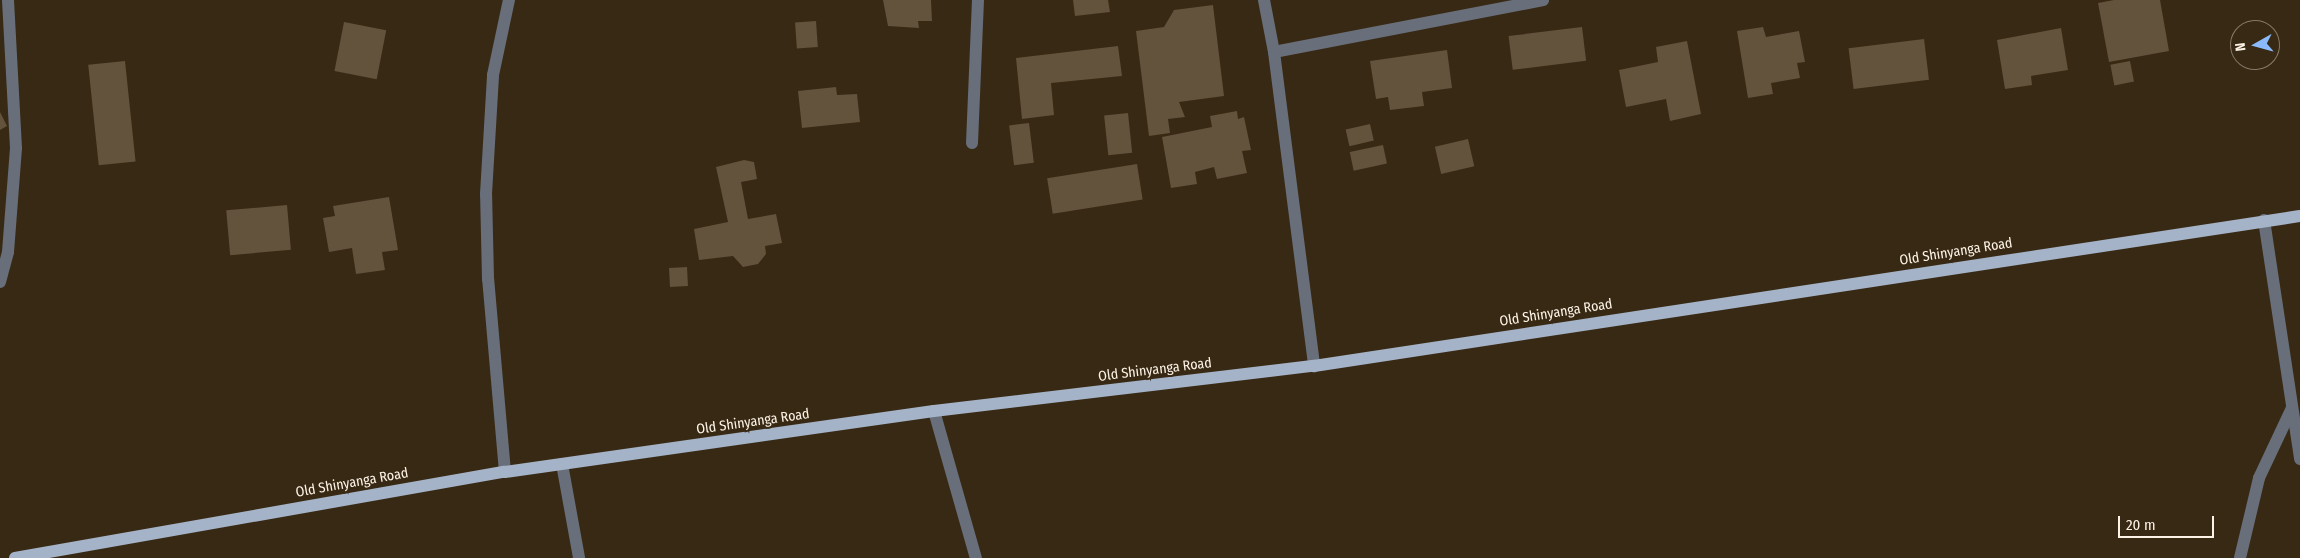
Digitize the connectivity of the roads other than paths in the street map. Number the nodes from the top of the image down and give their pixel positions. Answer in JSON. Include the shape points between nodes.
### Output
{"nodes":[{"id":1,"x":8,"y":0,"type":"edge"},
{"id":2,"x":509,"y":0,"type":"edge"},
{"id":3,"x":978,"y":0,"type":"edge"},
{"id":4,"x":1264,"y":0,"type":"edge"},
{"id":5,"x":1543,"y":0,"type":"edge"},
{"id":6,"x":1274,"y":52,"type":"junction"},
{"id":7,"x":972,"y":143,"type":"dead end"},
{"id":8,"x":2300,"y":216,"type":"edge"},
{"id":9,"x":2264,"y":220,"type":"junction"},
{"id":10,"x":0,"y":282,"type":"edge"},
{"id":11,"x":1314,"y":366,"type":"junction"},
{"id":12,"x":2292,"y":408,"type":"junction"},
{"id":13,"x":934,"y":411,"type":"junction"},
{"id":14,"x":2300,"y":459,"type":"edge"},
{"id":15,"x":562,"y":464,"type":"junction"},
{"id":16,"x":505,"y":472,"type":"junction"},
{"id":17,"x":15,"y":558,"type":"edge"},
{"id":18,"x":579,"y":558,"type":"edge"},
{"id":19,"x":976,"y":558,"type":"edge"},
{"id":20,"x":2240,"y":558,"type":"edge"}],
"edges":[{"from":1,"to":10,"type":"street","via":[[16,148],[8,252]]},
{"from":2,"to":16,"type":"street","via":[[493,75],[486,194],[488,279]]},
{"from":3,"to":7,"type":"street"},
{"from":4,"to":6,"type":"street"},
{"from":5,"to":6,"type":"street"},
{"from":6,"to":11,"type":"street"},
{"from":8,"to":9,"type":"main road","name":"Old Shinyanga Road"},
{"from":9,"to":11,"type":"main road","name":"Old Shinyanga Road"},
{"from":9,"to":12,"type":"street"},
{"from":11,"to":13,"type":"main road","name":"Old Shinyanga Road"},
{"from":12,"to":14,"type":"street"},
{"from":12,"to":20,"type":"street","via":[[2260,478]]},
{"from":13,"to":15,"type":"main road","name":"Old Shinyanga Road"},
{"from":13,"to":19,"type":"street"},
{"from":15,"to":16,"type":"main road","name":"Old Shinyanga Road"},
{"from":15,"to":18,"type":"street"},
{"from":16,"to":17,"type":"main road","name":"Old Shinyanga Road"}]}
